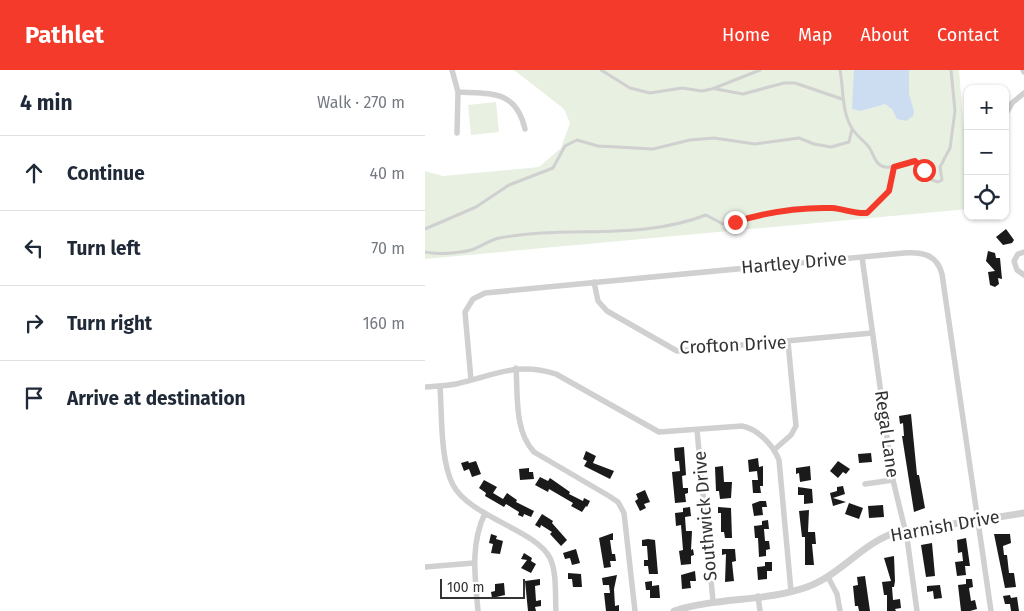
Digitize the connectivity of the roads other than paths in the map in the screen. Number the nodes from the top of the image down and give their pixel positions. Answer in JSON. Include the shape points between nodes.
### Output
{"nodes":[{"id":1,"x":452,"y":70,"type":"edge"},
{"id":2,"x":601,"y":70,"type":"edge"},
{"id":3,"x":760,"y":70,"type":"edge"},
{"id":4,"x":840,"y":70,"type":"edge"},
{"id":5,"x":951,"y":70,"type":"edge"},
{"id":6,"x":713,"y":89,"type":"junction"},
{"id":7,"x":458,"y":92,"type":"junction"},
{"id":8,"x":1024,"y":93,"type":"edge"},
{"id":9,"x":842,"y":99,"type":"junction"},
{"id":10,"x":1009,"y":108,"type":"edge"},
{"id":11,"x":525,"y":129,"type":"dead end"},
{"id":12,"x":852,"y":129,"type":"junction"},
{"id":13,"x":457,"y":133,"type":"dead end"},
{"id":14,"x":894,"y":167,"type":"junction"},
{"id":15,"x":425,"y":229,"type":"edge"},
{"id":16,"x":425,"y":252,"type":"edge"},
{"id":17,"x":1024,"y":252,"type":"edge"},
{"id":18,"x":862,"y":257,"type":"junction"},
{"id":19,"x":1024,"y":275,"type":"edge"},
{"id":20,"x":594,"y":282,"type":"junction"},
{"id":21,"x":872,"y":334,"type":"junction"},
{"id":22,"x":788,"y":342,"type":"junction"},
{"id":23,"x":516,"y":368,"type":"junction"},
{"id":24,"x":471,"y":380,"type":"junction"},
{"id":25,"x":440,"y":386,"type":"junction"},
{"id":26,"x":425,"y":387,"type":"edge"},
{"id":27,"x":697,"y":430,"type":"junction"},
{"id":28,"x":774,"y":450,"type":"junction"},
{"id":29,"x":893,"y":480,"type":"junction"},
{"id":30,"x":865,"y":484,"type":"dead end"},
{"id":31,"x":485,"y":513,"type":"junction"},
{"id":32,"x":1024,"y":513,"type":"edge"},
{"id":33,"x":977,"y":519,"type":"junction"},
{"id":34,"x":904,"y":530,"type":"junction"},
{"id":35,"x":474,"y":563,"type":"junction"},
{"id":36,"x":425,"y":567,"type":"edge"},
{"id":37,"x":828,"y":577,"type":"junction"},
{"id":38,"x":791,"y":591,"type":"junction"},
{"id":39,"x":758,"y":596,"type":"junction"},
{"id":40,"x":713,"y":601,"type":"junction"},
{"id":41,"x":678,"y":610,"type":"edge"},
{"id":42,"x":478,"y":611,"type":"edge"},
{"id":43,"x":556,"y":611,"type":"edge"},
{"id":44,"x":635,"y":611,"type":"edge"},
{"id":45,"x":760,"y":611,"type":"edge"},
{"id":46,"x":840,"y":611,"type":"edge"},
{"id":47,"x":917,"y":611,"type":"edge"},
{"id":48,"x":991,"y":611,"type":"edge"}],
"edges":[{"from":1,"to":7,"type":"street"},
{"from":2,"to":6,"type":"lane","via":[[643,92]]},
{"from":3,"to":6,"type":"lane"},
{"from":4,"to":9,"type":"lane"},
{"from":5,"to":14,"type":"lane","via":[[955,111],[950,148],[940,167],[942,180],[931,180],[915,161]]},
{"from":6,"to":9,"type":"lane","via":[[743,94],[795,82]]},
{"from":7,"to":11,"type":"street","via":[[506,97],[521,113]]},
{"from":7,"to":13,"type":"street"},
{"from":8,"to":10,"type":"street"},
{"from":9,"to":12,"type":"lane"},
{"from":12,"to":14,"type":"lane","via":[[877,163]]},
{"from":12,"to":15,"type":"lane","via":[[849,142],[831,147],[799,138],[755,144],[714,138],[695,139],[653,149],[598,146],[577,140],[565,146],[553,168],[509,185],[476,207]]},
{"from":14,"to":16,"type":"lane","via":[[889,191],[867,213],[850,213],[835,208],[791,208],[723,224],[706,215],[636,230],[525,235],[488,241],[471,250]]},
{"from":17,"to":19,"type":"street","via":[[1014,260],[1017,270]]},
{"from":18,"to":20,"type":"street","name":"Hartley Drive"},
{"from":18,"to":21,"type":"street","name":"Regal Lane"},
{"from":18,"to":33,"type":"street","name":"Hartley Drive","via":[[917,252],[933,258],[940,268]]},
{"from":20,"to":22,"type":"street","name":"Crofton Drive","via":[[597,301],[607,311],[677,351]]},
{"from":20,"to":24,"type":"street","name":"Hartley Drive","via":[[492,292],[473,299],[465,318]]},
{"from":21,"to":22,"type":"street","name":"Crofton Drive"},
{"from":21,"to":29,"type":"street","name":"Regal Lane"},
{"from":22,"to":28,"type":"street","via":[[796,426]]},
{"from":23,"to":24,"type":"street"},
{"from":23,"to":27,"type":"street","via":[[556,374],[653,430]]},
{"from":23,"to":44,"type":"street","via":[[521,426],[529,447],[618,502],[624,513]]},
{"from":24,"to":25,"type":"street"},
{"from":25,"to":26,"type":"street"},
{"from":25,"to":31,"type":"street","via":[[449,474],[461,496]]},
{"from":27,"to":28,"type":"street","via":[[748,427]]},
{"from":27,"to":40,"type":"street","name":"Southwick Drive"},
{"from":28,"to":38,"type":"street","via":[[780,467]]},
{"from":29,"to":30,"type":"street"},
{"from":29,"to":34,"type":"street","name":"Regal Lane"},
{"from":31,"to":35,"type":"street","via":[[476,538]]},
{"from":31,"to":43,"type":"street","via":[[545,551],[553,566]]},
{"from":32,"to":33,"type":"street","name":"Harnish Drive"},
{"from":33,"to":34,"type":"street","name":"Harnish Drive"},
{"from":33,"to":48,"type":"street","name":"Hartley Drive"},
{"from":34,"to":37,"type":"street","name":"Harnish Drive","via":[[883,537]]},
{"from":34,"to":47,"type":"street","name":"Regal Lane"},
{"from":35,"to":36,"type":"street"},
{"from":35,"to":42,"type":"street"},
{"from":37,"to":38,"type":"street","name":"Harnish Drive"},
{"from":37,"to":46,"type":"street","via":[[837,594]]},
{"from":38,"to":39,"type":"street","name":"Harnish Drive"},
{"from":39,"to":40,"type":"street","name":"Harnish Drive"},
{"from":39,"to":45,"type":"street"},
{"from":40,"to":41,"type":"street","name":"Harnish Drive"}]}
